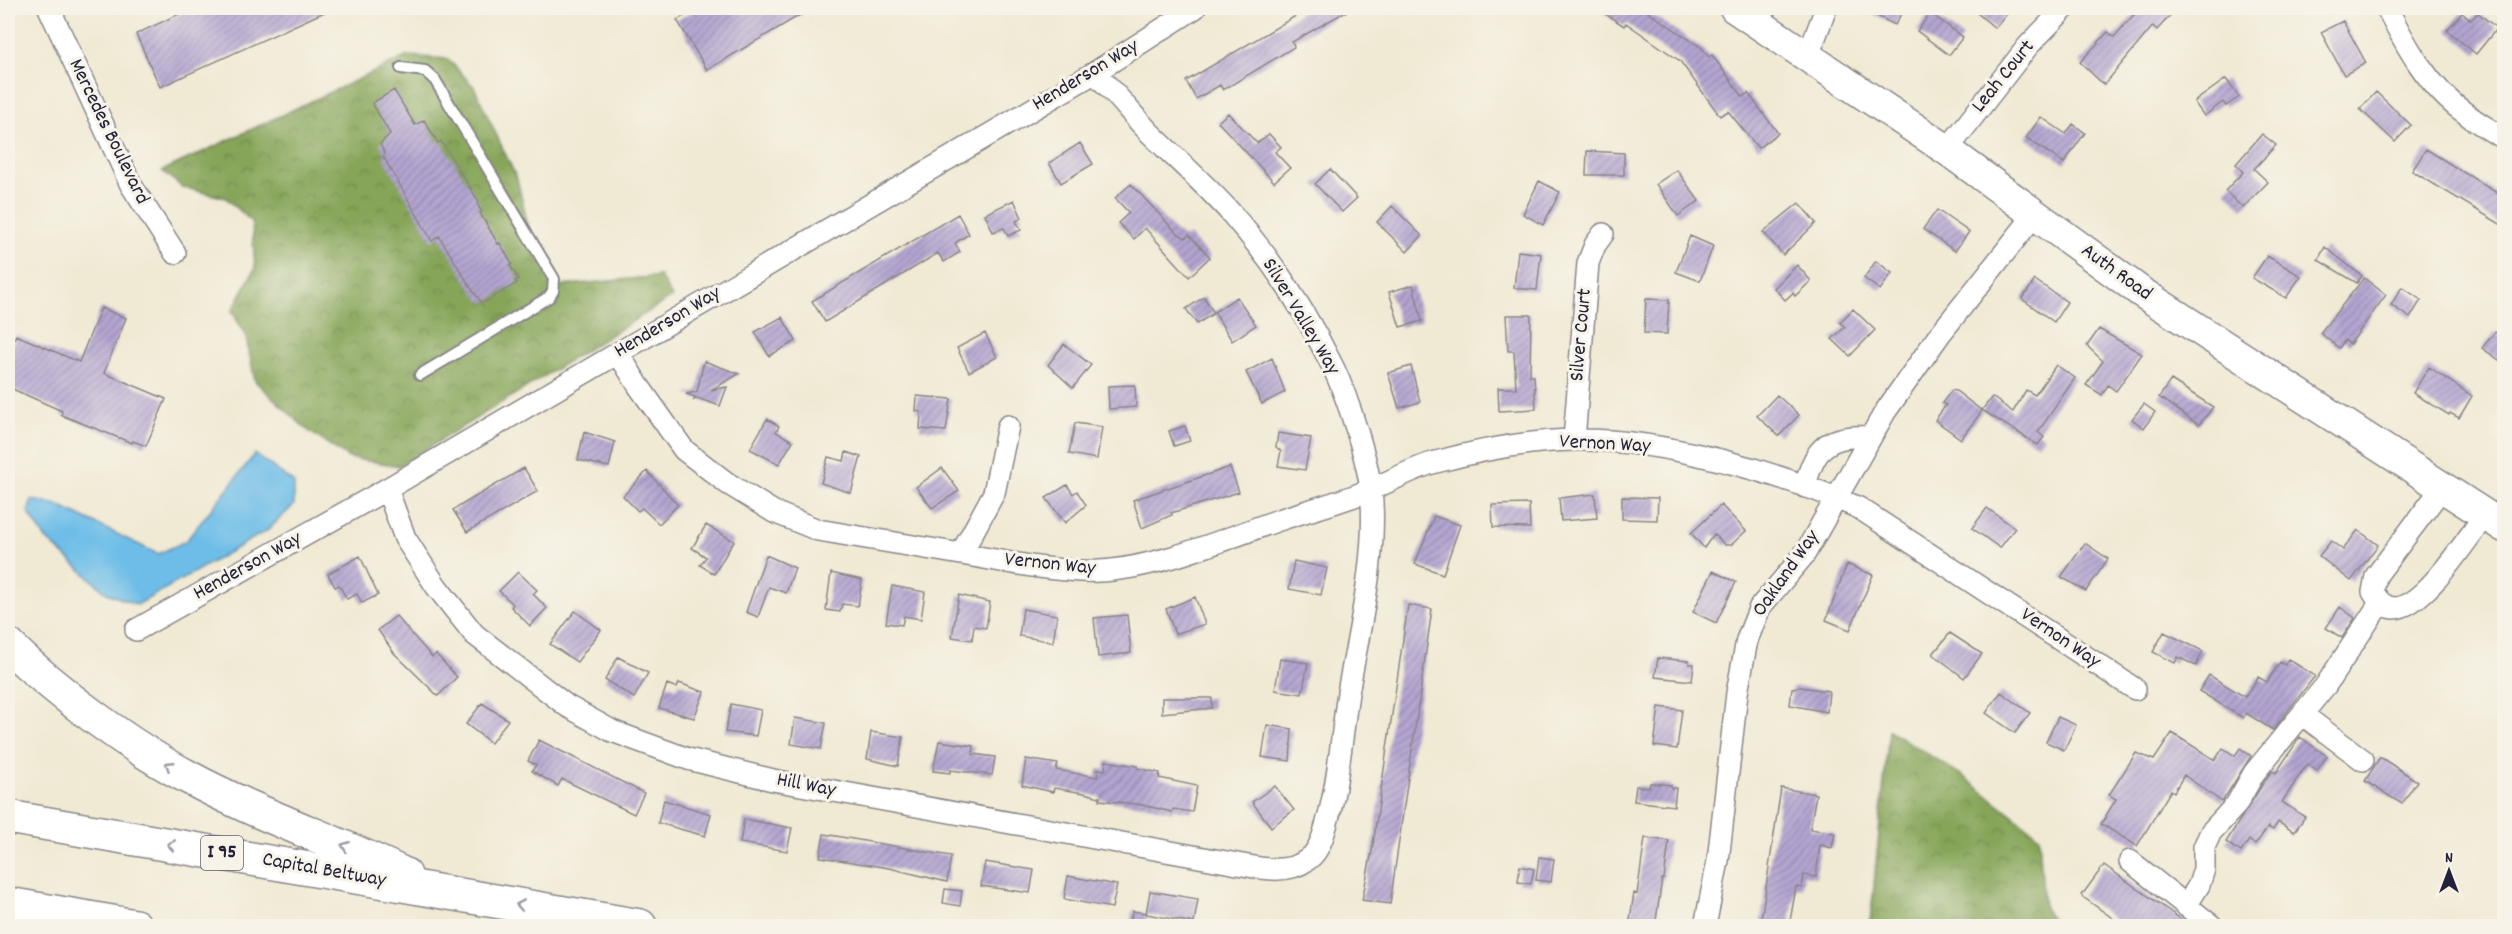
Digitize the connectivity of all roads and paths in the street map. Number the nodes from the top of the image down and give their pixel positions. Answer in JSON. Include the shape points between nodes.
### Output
{"nodes":[{"id":1,"x":49,"y":8,"type":"edge"},
{"id":2,"x":1195,"y":8,"type":"edge"},
{"id":3,"x":1735,"y":8,"type":"edge"},
{"id":4,"x":1826,"y":8,"type":"edge"},
{"id":5,"x":2065,"y":8,"type":"edge"},
{"id":6,"x":2387,"y":8,"type":"edge"},
{"id":7,"x":1808,"y":56,"type":"junction"},
{"id":8,"x":401,"y":68,"type":"dead end"},
{"id":9,"x":1094,"y":73,"type":"junction"},
{"id":10,"x":2505,"y":139,"type":"edge"},
{"id":11,"x":1947,"y":150,"type":"junction"},
{"id":12,"x":2036,"y":213,"type":"junction"},
{"id":13,"x":1603,"y":234,"type":"dead end"},
{"id":14,"x":175,"y":253,"type":"dead end"},
{"id":15,"x":618,"y":353,"type":"junction"},
{"id":16,"x":420,"y":375,"type":"dead end"},
{"id":17,"x":1008,"y":426,"type":"dead end"},
{"id":18,"x":1869,"y":437,"type":"junction"},
{"id":19,"x":1574,"y":440,"type":"junction"},
{"id":20,"x":1805,"y":487,"type":"junction"},
{"id":21,"x":2442,"y":488,"type":"junction"},
{"id":22,"x":387,"y":489,"type":"junction"},
{"id":23,"x":1371,"y":490,"type":"junction"},
{"id":24,"x":1836,"y":498,"type":"junction"},
{"id":25,"x":2495,"y":521,"type":"edge"},
{"id":26,"x":961,"y":554,"type":"junction"},
{"id":27,"x":2380,"y":603,"type":"junction"},
{"id":28,"x":136,"y":630,"type":"dead end"},
{"id":29,"x":8,"y":645,"type":"edge"},
{"id":30,"x":2135,"y":689,"type":"dead end"},
{"id":31,"x":2303,"y":715,"type":"junction"},
{"id":32,"x":2363,"y":760,"type":"dead end"},
{"id":33,"x":8,"y":817,"type":"edge"},
{"id":34,"x":1323,"y":834,"type":"joint"},
{"id":35,"x":2130,"y":861,"type":"dead end"},
{"id":36,"x":436,"y":890,"type":"junction"},
{"id":37,"x":8,"y":904,"type":"edge"},
{"id":38,"x":2186,"y":906,"type":"junction"},
{"id":39,"x":135,"y":927,"type":"edge"},
{"id":40,"x":640,"y":927,"type":"edge"},
{"id":41,"x":1705,"y":927,"type":"edge"},
{"id":42,"x":2212,"y":927,"type":"edge"}],
"edges":[{"from":1,"to":14,"type":"street","name":"Mercedes Boulevard","via":[[131,185]]},
{"from":2,"to":9,"type":"street","name":"Henderson Way"},
{"from":3,"to":7,"type":"main road","name":"Auth Road"},
{"from":4,"to":7,"type":"street"},
{"from":5,"to":11,"type":"street","name":"Leah Court","via":[[2028,46]]},
{"from":6,"to":10,"type":"street","via":[[2417,62],[2438,88],[2463,112]]},
{"from":7,"to":11,"type":"main road","name":"Auth Road"},
{"from":8,"to":16,"type":"lane","via":[[425,71],[435,80],[554,279],[549,297]]},
{"from":9,"to":15,"type":"street","name":"Henderson Way"},
{"from":9,"to":23,"type":"street","name":"Silver Valley Way","via":[[1118,93],[1143,126],[1230,212],[1270,263],[1335,371]]},
{"from":11,"to":12,"type":"main road","name":"Auth Road"},
{"from":12,"to":18,"type":"street","name":"Oakland Way","via":[[1940,334]]},
{"from":12,"to":21,"type":"main road","name":"Auth Road","via":[[2141,292]]},
{"from":13,"to":19,"type":"street","name":"Silver Court","via":[[1588,263]]},
{"from":15,"to":22,"type":"street","name":"Henderson Way"},
{"from":15,"to":26,"type":"street","name":"Vernon Way","via":[[684,450],[774,512],[818,530]]},
{"from":17,"to":26,"type":"street","via":[[994,493]]},
{"from":18,"to":20,"type":"street","via":[[1833,440],[1812,465]]},
{"from":18,"to":24,"type":"street","name":"Oakland Way"},
{"from":19,"to":20,"type":"street","name":"Vernon Way","via":[[1714,458]]},
{"from":19,"to":23,"type":"street","name":"Vernon Way","via":[[1478,452],[1435,462]]},
{"from":20,"to":24,"type":"street","name":"Vernon Way"},
{"from":21,"to":25,"type":"main road","name":"Auth Road"},
{"from":21,"to":27,"type":"street","via":[[2376,576],[2373,592]]},
{"from":22,"to":28,"type":"street","name":"Henderson Way"},
{"from":22,"to":34,"type":"street","name":"Hill Way","via":[[405,538],[474,634],[567,706],[638,742],[773,780],[1266,869],[1292,868],[1307,861],[1317,851]]},
{"from":23,"to":26,"type":"street","name":"Vernon Way","via":[[1130,567],[1099,571],[1066,569]]},
{"from":23,"to":34,"type":"street","name":"Silver Valley Way","via":[[1372,529],[1364,606]]},
{"from":24,"to":30,"type":"street","name":"Vernon Way","via":[[1897,531]]},
{"from":24,"to":41,"type":"street","name":"Oakland Way","via":[[1804,555],[1760,607],[1747,640],[1737,693],[1718,861]]},
{"from":25,"to":27,"type":"street","via":[[2408,605],[2394,608]]},
{"from":27,"to":31,"type":"street"},
{"from":36,"to":29,"type":"highway","one_way":true,"via":[[353,849],[280,821],[187,777],[91,715]]},
{"from":31,"to":32,"type":"street"},
{"from":31,"to":38,"type":"street","via":[[2254,772],[2235,805],[2211,832],[2204,847],[2199,885]]},
{"from":36,"to":33,"type":"highway","name":"Capital Beltway","number":"I 95","one_way":true},
{"from":35,"to":38,"type":"street"},
{"from":40,"to":36,"type":"highway","name":"Capital Beltway","number":"I 95","one_way":true},
{"from":37,"to":39,"type":"highway"},
{"from":38,"to":42,"type":"street"}]}
